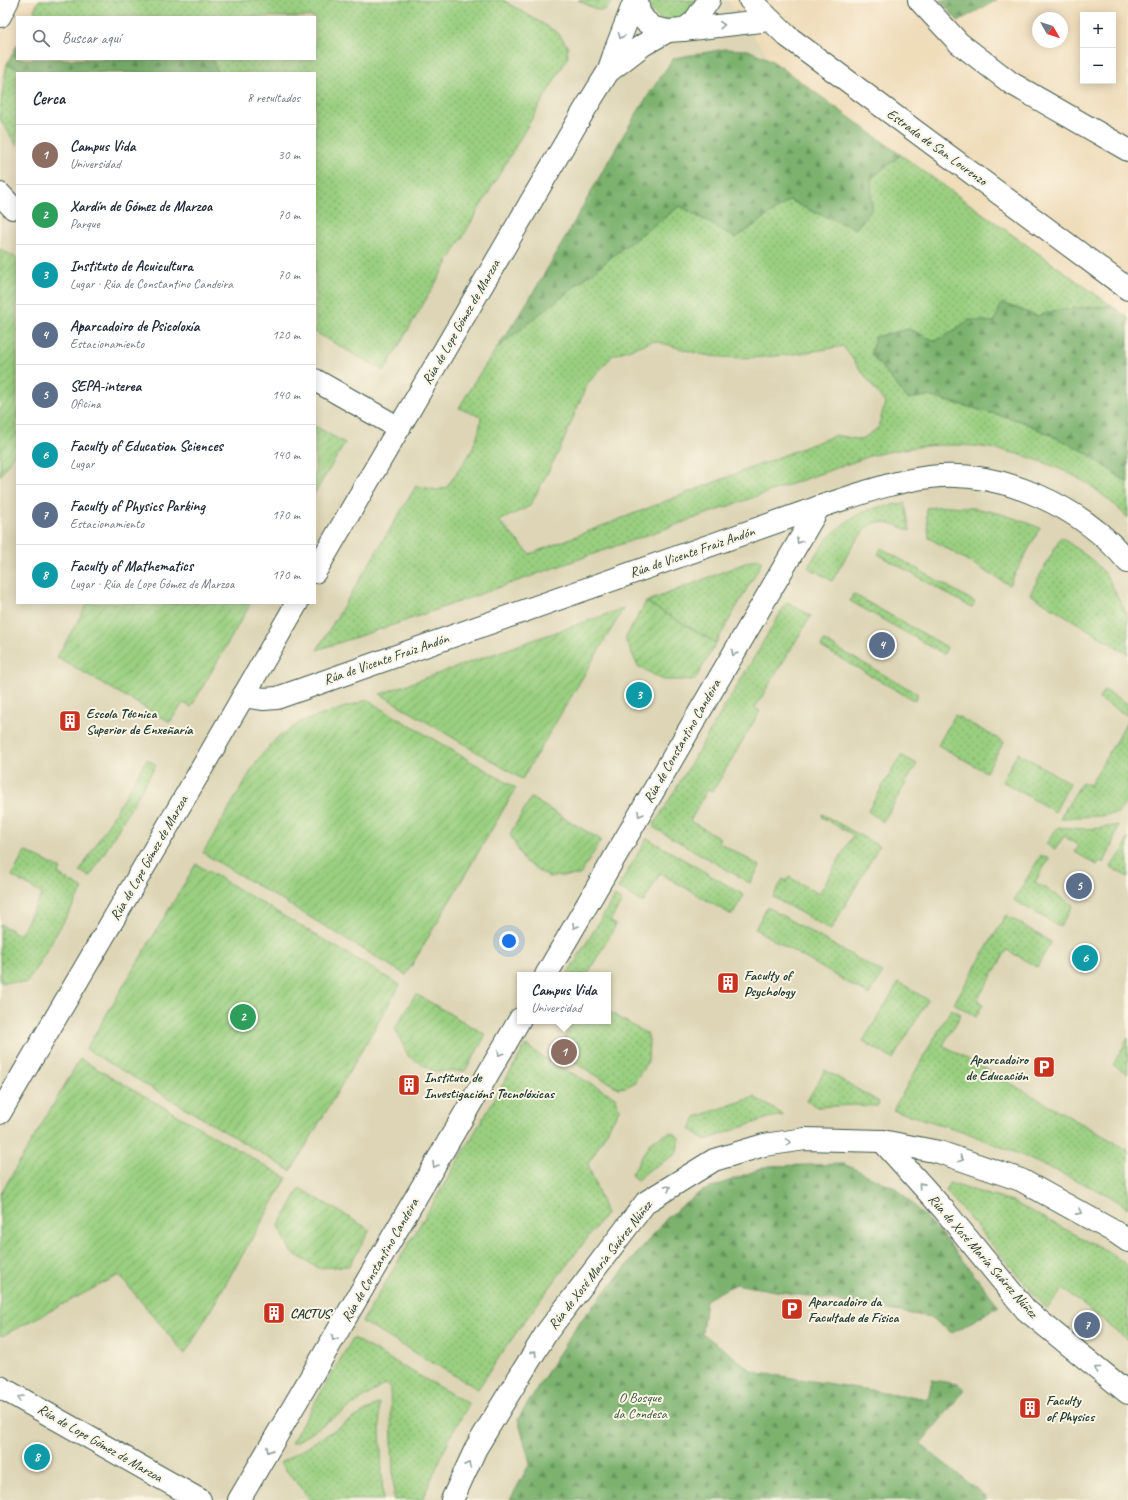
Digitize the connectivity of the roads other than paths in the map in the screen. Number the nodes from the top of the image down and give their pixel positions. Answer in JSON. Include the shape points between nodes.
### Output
{"nodes":[{"id":1,"x":8,"y":0,"type":"edge"},
{"id":2,"x":636,"y":0,"type":"edge"},
{"id":3,"x":709,"y":0,"type":"edge"},
{"id":4,"x":750,"y":0,"type":"edge"},
{"id":5,"x":919,"y":0,"type":"edge"},
{"id":6,"x":0,"y":16,"type":"edge"},
{"id":7,"x":770,"y":20,"type":"junction"},
{"id":8,"x":676,"y":30,"type":"junction"},
{"id":9,"x":608,"y":72,"type":"junction"},
{"id":10,"x":1128,"y":150,"type":"edge"},
{"id":11,"x":1128,"y":289,"type":"edge"},
{"id":12,"x":316,"y":381,"type":"edge"},
{"id":13,"x":399,"y":428,"type":"junction"},
{"id":14,"x":819,"y":507,"type":"junction"},
{"id":15,"x":1128,"y":562,"type":"edge"},
{"id":16,"x":316,"y":570,"type":"edge"},
{"id":17,"x":296,"y":604,"type":"edge"},
{"id":18,"x":243,"y":696,"type":"junction"},
{"id":19,"x":548,"y":972,"type":"edge"},
{"id":20,"x":517,"y":1024,"type":"edge"},
{"id":21,"x":0,"y":1113,"type":"edge"},
{"id":22,"x":882,"y":1141,"type":"junction"},
{"id":23,"x":1128,"y":1241,"type":"edge"},
{"id":24,"x":0,"y":1387,"type":"edge"},
{"id":25,"x":1128,"y":1393,"type":"edge"},
{"id":26,"x":200,"y":1500,"type":"edge"},
{"id":27,"x":239,"y":1500,"type":"edge"},
{"id":28,"x":452,"y":1500,"type":"edge"}],
"edges":[{"from":1,"to":6,"type":"street"},
{"from":2,"to":8,"type":"street","name":"Rúa de Lope Gómez de Marzoa","via":[[639,12],[654,28]]},
{"from":2,"to":9,"type":"street","name":"Rúa de Lope Gómez de Marzoa","one_way":true},
{"from":3,"to":8,"type":"street","name":"Rúa de Lope Gómez de Marzoa","via":[[694,22]]},
{"from":4,"to":7,"type":"street","name":"Estrada de San Lourenzo"},
{"from":5,"to":10,"type":"street","via":[[959,43],[1011,84]]},
{"from":8,"to":7,"type":"street","name":"Rúa de Lope Gómez de Marzoa","one_way":true},
{"from":7,"to":11,"type":"street","name":"Estrada de San Lourenzo","via":[[787,36]]},
{"from":8,"to":9,"type":"street","name":"Rúa de Lope Gómez de Marzoa","via":[[643,45]]},
{"from":9,"to":13,"type":"street","name":"Rúa de Lope Gómez de Marzoa"},
{"from":12,"to":13,"type":"street"},
{"from":13,"to":16,"type":"street","name":"Rúa de Lope Gómez de Marzoa"},
{"from":14,"to":15,"type":"street","name":"Rúa de Vicente Fraiz Andón","via":[[915,479],[960,476],[990,480],[1046,499],[1086,522],[1104,536]]},
{"from":14,"to":18,"type":"street","name":"Rúa de Vicente Fraiz Andón","via":[[277,698],[264,700]]},
{"from":14,"to":19,"type":"street","name":"Rúa de Constantino Candeira","one_way":true},
{"from":17,"to":18,"type":"street","name":"Rúa de Lope Gómez de Marzoa"},
{"from":18,"to":21,"type":"street","name":"Rúa de Lope Gómez de Marzoa"},
{"from":20,"to":27,"type":"street","name":"Rúa de Constantino Candeira","one_way":true},
{"from":22,"to":23,"type":"street","name":"Rúa de Xosé María Suárez Núñez","one_way":true,"via":[[939,1152],[1021,1180]]},
{"from":25,"to":22,"type":"street","name":"Rúa de Xosé María Suárez Núñez","one_way":true,"via":[[1026,1310],[945,1211]]},
{"from":28,"to":22,"type":"street","name":"Rúa de Xosé María Suárez Núñez","one_way":true,"via":[[476,1448],[547,1332],[646,1202],[714,1160],[764,1145],[805,1139]]},
{"from":26,"to":24,"type":"street","name":"Rúa de Lope Gómez de Marzoa","one_way":true}]}
